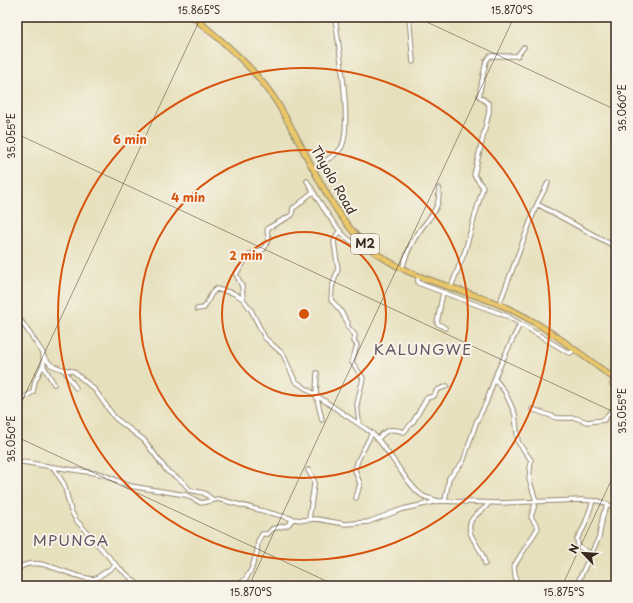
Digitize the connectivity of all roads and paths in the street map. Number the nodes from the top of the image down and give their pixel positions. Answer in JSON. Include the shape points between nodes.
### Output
{"nodes":[{"id":1,"x":193,"y":17,"type":"edge"},
{"id":2,"x":335,"y":17,"type":"edge"},
{"id":3,"x":409,"y":17,"type":"edge"},
{"id":4,"x":524,"y":46,"type":"dead end"},
{"id":5,"x":413,"y":62,"type":"dead end"},
{"id":6,"x":314,"y":168,"type":"junction"},
{"id":7,"x":307,"y":181,"type":"dead end"},
{"id":8,"x":548,"y":183,"type":"dead end"},
{"id":9,"x":439,"y":188,"type":"dead end"},
{"id":10,"x":314,"y":192,"type":"junction"},
{"id":11,"x":537,"y":204,"type":"junction"},
{"id":12,"x":340,"y":230,"type":"junction"},
{"id":13,"x":361,"y":240,"type":"junction"},
{"id":14,"x":616,"y":247,"type":"edge"},
{"id":15,"x":402,"y":269,"type":"junction"},
{"id":16,"x":418,"y":276,"type":"junction"},
{"id":17,"x":451,"y":287,"type":"junction"},
{"id":18,"x":443,"y":292,"type":"junction"},
{"id":19,"x":243,"y":299,"type":"junction"},
{"id":20,"x":499,"y":305,"type":"junction"},
{"id":21,"x":197,"y":309,"type":"dead end"},
{"id":22,"x":17,"y":315,"type":"edge"},
{"id":23,"x":520,"y":324,"type":"junction"},
{"id":24,"x":446,"y":328,"type":"dead end"},
{"id":25,"x":575,"y":350,"type":"junction"},
{"id":26,"x":44,"y":357,"type":"junction"},
{"id":27,"x":43,"y":364,"type":"junction"},
{"id":28,"x":61,"y":368,"type":"junction"},
{"id":29,"x":317,"y":373,"type":"dead end"},
{"id":30,"x":495,"y":379,"type":"junction"},
{"id":31,"x":615,"y":379,"type":"edge"},
{"id":32,"x":54,"y":384,"type":"dead end"},
{"id":33,"x":447,"y":386,"type":"dead end"},
{"id":34,"x":76,"y":388,"type":"dead end"},
{"id":35,"x":616,"y":389,"type":"edge"},
{"id":36,"x":318,"y":398,"type":"junction"},
{"id":37,"x":17,"y":402,"type":"edge"},
{"id":38,"x":532,"y":409,"type":"dead end"},
{"id":39,"x":616,"y":409,"type":"edge"},
{"id":40,"x":322,"y":420,"type":"dead end"},
{"id":41,"x":359,"y":423,"type":"junction"},
{"id":42,"x":372,"y":433,"type":"junction"},
{"id":43,"x":378,"y":439,"type":"junction"},
{"id":44,"x":17,"y":461,"type":"edge"},
{"id":45,"x":53,"y":467,"type":"junction"},
{"id":46,"x":308,"y":470,"type":"dead end"},
{"id":47,"x":356,"y":498,"type":"dead end"},
{"id":48,"x":212,"y":499,"type":"junction"},
{"id":49,"x":439,"y":501,"type":"junction"},
{"id":50,"x":445,"y":501,"type":"junction"},
{"id":51,"x":536,"y":501,"type":"junction"},
{"id":52,"x":593,"y":501,"type":"junction"},
{"id":53,"x":489,"y":503,"type":"junction"},
{"id":54,"x":608,"y":504,"type":"junction"},
{"id":55,"x":616,"y":508,"type":"edge"},
{"id":56,"x":293,"y":519,"type":"junction"},
{"id":57,"x":309,"y":519,"type":"junction"},
{"id":58,"x":591,"y":554,"type":"junction"},
{"id":59,"x":485,"y":564,"type":"dead end"},
{"id":60,"x":116,"y":565,"type":"junction"},
{"id":61,"x":17,"y":570,"type":"edge"},
{"id":62,"x":516,"y":582,"type":"dead end"},
{"id":63,"x":140,"y":586,"type":"edge"},
{"id":64,"x":237,"y":586,"type":"edge"},
{"id":65,"x":576,"y":586,"type":"edge"}],
"edges":[{"from":1,"to":6,"type":"highway","name":"Thyolo Road","number":"M2","via":[[231,50],[266,87]]},
{"from":2,"to":6,"type":"street","via":[[346,115],[344,137],[337,153]]},
{"from":3,"to":5,"type":"street"},
{"from":4,"to":17,"type":"street","via":[[517,56],[490,56],[486,61],[479,96],[489,104],[489,112],[474,175],[483,187],[465,251]]},
{"from":6,"to":13,"type":"highway","name":"Thyolo Road","number":"M2","via":[[340,215]]},
{"from":7,"to":10,"type":"street"},
{"from":8,"to":11,"type":"street"},
{"from":9,"to":15,"type":"street","via":[[440,199],[432,217],[410,247]]},
{"from":10,"to":12,"type":"street"},
{"from":10,"to":19,"type":"street","via":[[293,208],[292,215],[268,228],[269,238],[264,249],[250,254],[244,261],[236,274],[242,286]]},
{"from":11,"to":14,"type":"street"},
{"from":11,"to":20,"type":"street"},
{"from":12,"to":13,"type":"street","via":[[352,242],[357,243]]},
{"from":12,"to":41,"type":"street","via":[[334,242],[338,269],[331,300],[355,335],[354,341],[357,345],[352,362],[363,378],[358,404]]},
{"from":13,"to":15,"type":"highway","name":"Thyolo Road","number":"M2"},
{"from":15,"to":16,"type":"highway","name":"Thyolo Road","number":"M2"},
{"from":16,"to":17,"type":"highway","name":"Thyolo Road","number":"M2"},
{"from":16,"to":18,"type":"street","via":[[418,283]]},
{"from":17,"to":20,"type":"highway","name":"Thyolo Road","number":"M2"},
{"from":18,"to":23,"type":"street","via":[[507,316]]},
{"from":18,"to":24,"type":"street","via":[[437,323]]},
{"from":19,"to":21,"type":"street","via":[[233,293],[216,289],[204,308]]},
{"from":19,"to":36,"type":"street","via":[[265,338],[283,354],[295,381]]},
{"from":20,"to":25,"type":"highway","name":"Thyolo Road","number":"M2","via":[[547,330]]},
{"from":22,"to":26,"type":"street"},
{"from":23,"to":25,"type":"street","via":[[567,352]]},
{"from":23,"to":30,"type":"street"},
{"from":25,"to":31,"type":"highway","name":"Thyolo Road","number":"M2"},
{"from":26,"to":27,"type":"street"},
{"from":26,"to":28,"type":"street","via":[[51,365]]},
{"from":27,"to":32,"type":"street"},
{"from":27,"to":37,"type":"street","via":[[33,392]]},
{"from":28,"to":34,"type":"street"},
{"from":28,"to":48,"type":"street","via":[[73,371],[95,390],[115,418],[144,440],[167,471],[190,490]]},
{"from":29,"to":36,"type":"street"},
{"from":30,"to":50,"type":"street","via":[[463,462],[449,478]]},
{"from":30,"to":51,"type":"street","via":[[505,392],[515,414],[518,442],[531,460],[529,479]]},
{"from":31,"to":35,"type":"street","via":[[612,384]]},
{"from":33,"to":43,"type":"street","via":[[427,398],[404,432],[394,429],[385,431]]},
{"from":36,"to":40,"type":"street"},
{"from":36,"to":41,"type":"street"},
{"from":38,"to":39,"type":"street","via":[[557,418],[576,418],[587,422],[604,420]]},
{"from":41,"to":42,"type":"street"},
{"from":42,"to":43,"type":"street"},
{"from":42,"to":47,"type":"street","via":[[360,454],[355,470],[360,484]]},
{"from":43,"to":49,"type":"street","via":[[415,489],[423,496]]},
{"from":44,"to":45,"type":"street"},
{"from":45,"to":48,"type":"street","via":[[102,474],[130,486],[186,495],[201,502]]},
{"from":45,"to":60,"type":"street","via":[[64,484],[73,516]]},
{"from":46,"to":57,"type":"street","via":[[314,480]]},
{"from":48,"to":56,"type":"street"},
{"from":49,"to":50,"type":"street"},
{"from":49,"to":57,"type":"street","via":[[402,509],[368,522],[345,524]]},
{"from":50,"to":53,"type":"street"},
{"from":51,"to":52,"type":"street"},
{"from":51,"to":53,"type":"street"},
{"from":51,"to":62,"type":"street","via":[[531,517],[538,528],[514,566]]},
{"from":52,"to":54,"type":"street"},
{"from":52,"to":58,"type":"street","via":[[584,527],[576,539],[578,546]]},
{"from":53,"to":59,"type":"street","via":[[472,519],[469,528],[482,552]]},
{"from":54,"to":55,"type":"street"},
{"from":54,"to":58,"type":"street","via":[[599,537]]},
{"from":56,"to":57,"type":"street"},
{"from":56,"to":64,"type":"street","via":[[288,525],[262,534],[251,570],[245,580]]},
{"from":58,"to":65,"type":"street"},
{"from":60,"to":61,"type":"street","via":[[95,579],[66,573],[34,562],[24,564]]},
{"from":60,"to":63,"type":"street"}]}
